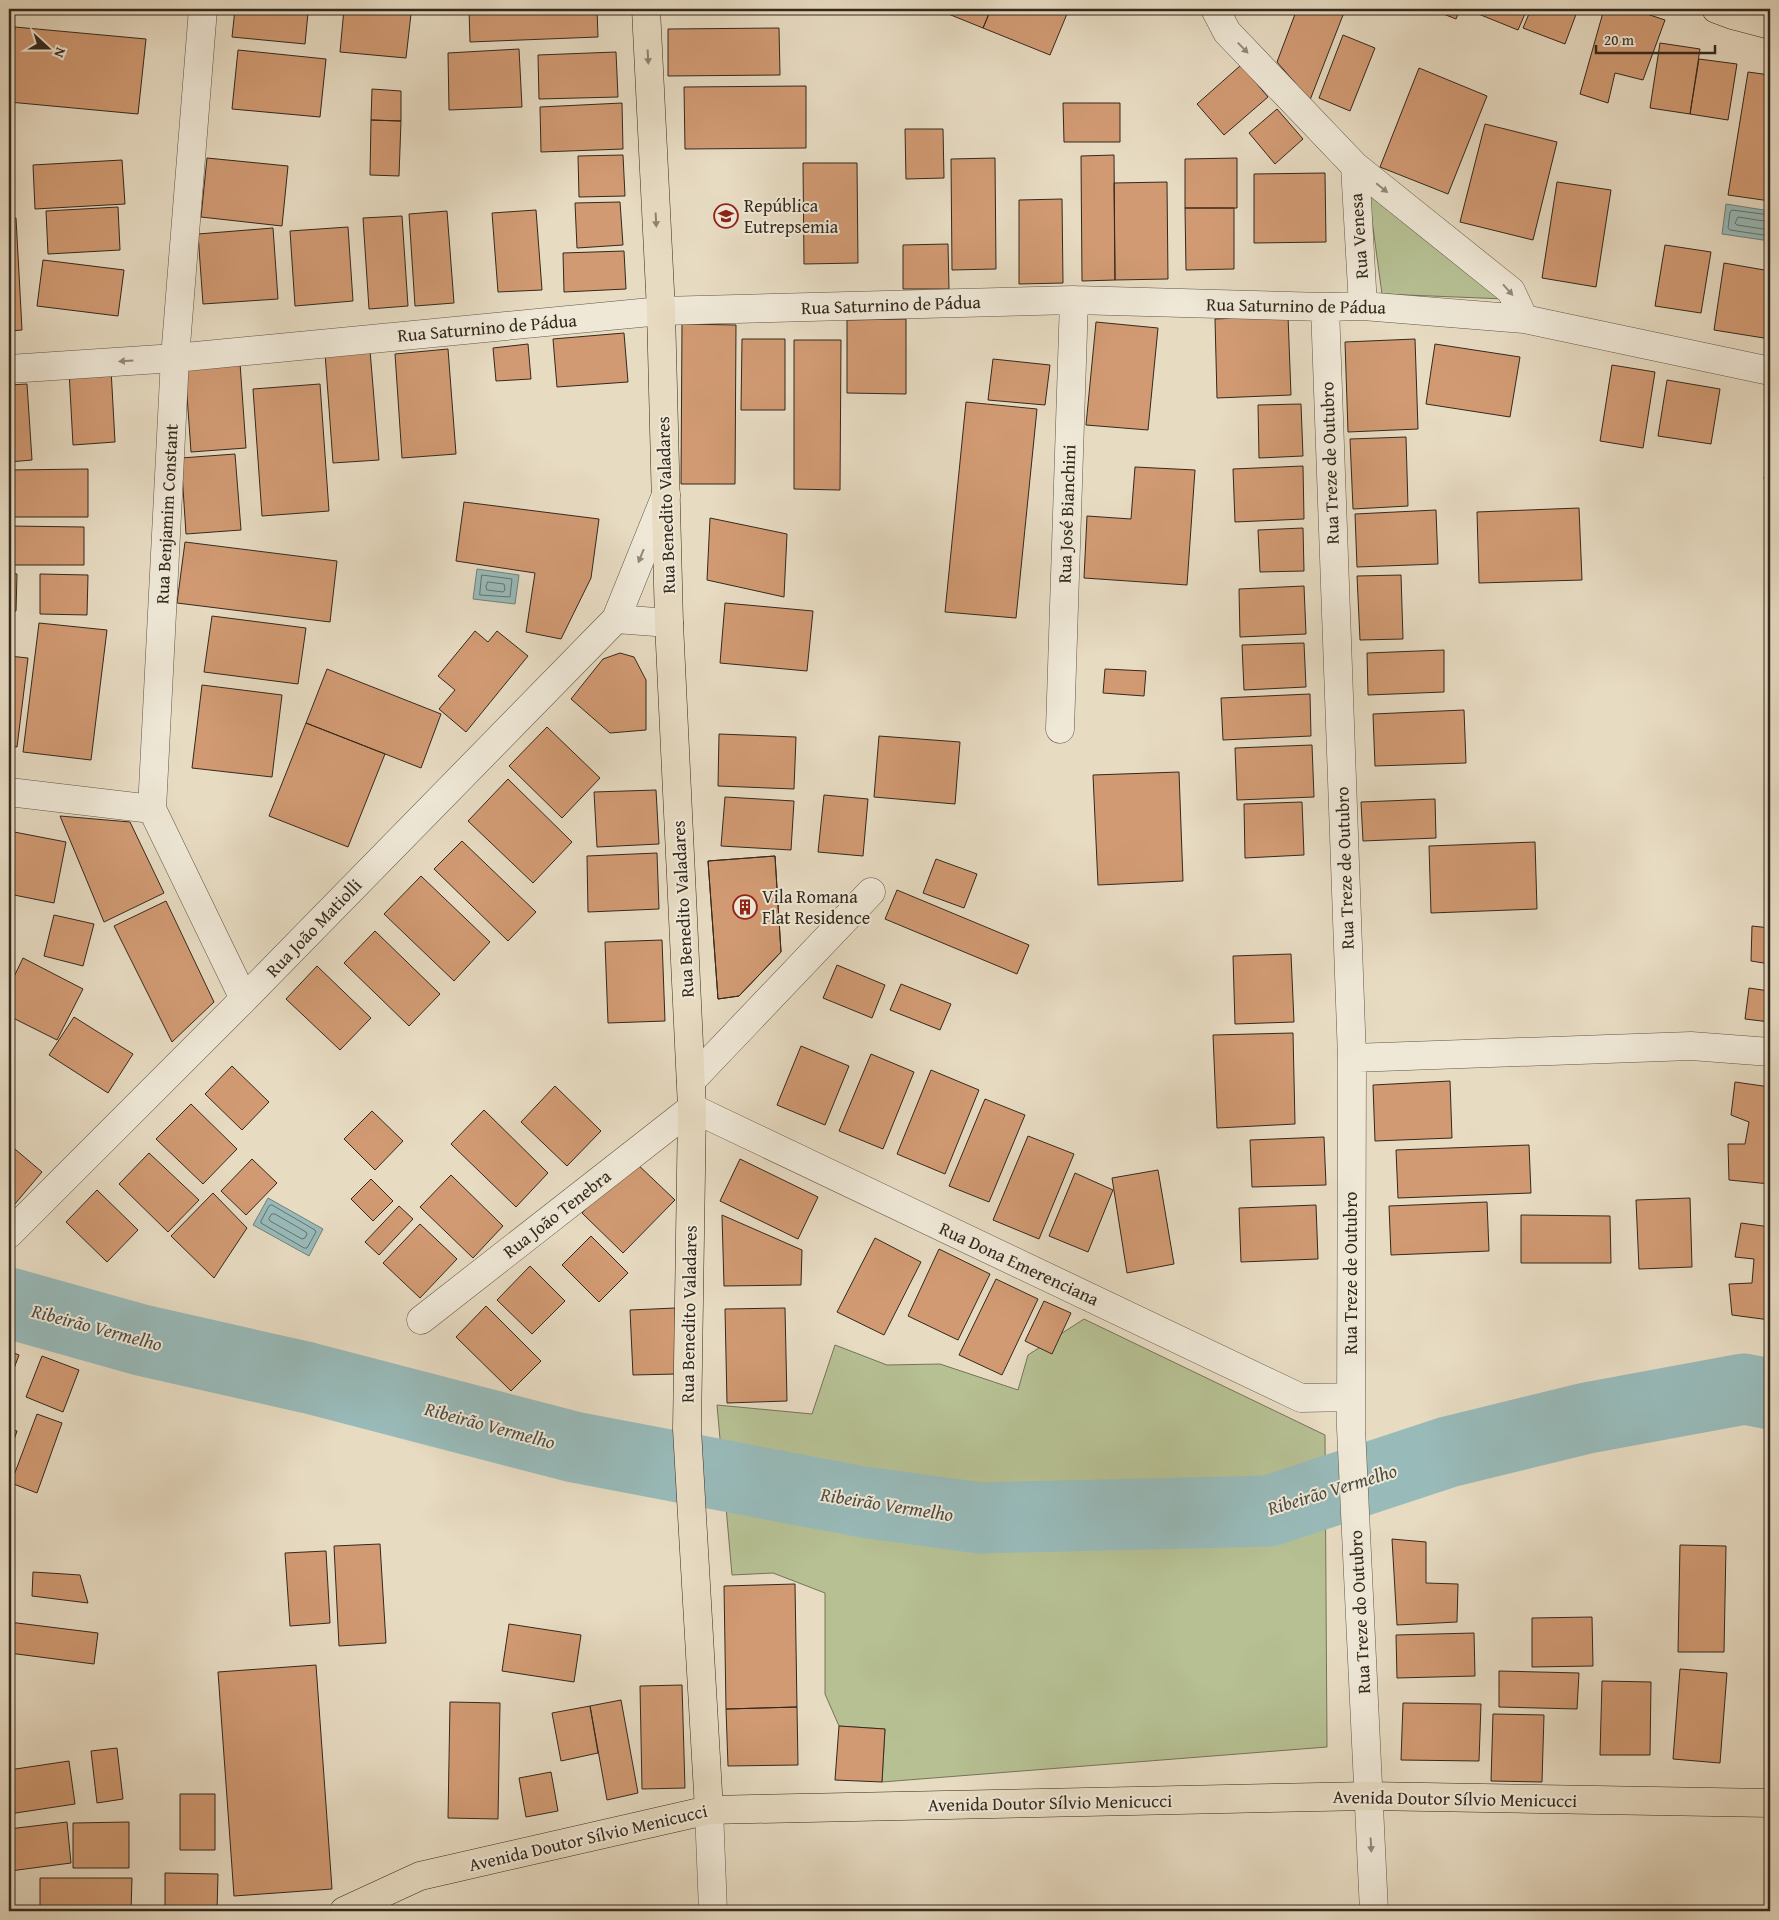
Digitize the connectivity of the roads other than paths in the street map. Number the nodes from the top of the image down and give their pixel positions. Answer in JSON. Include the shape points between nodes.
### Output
{"nodes":[{"id":1,"x":203,"y":9,"type":"edge"},
{"id":2,"x":646,"y":9,"type":"edge"},
{"id":3,"x":1215,"y":9,"type":"edge"},
{"id":4,"x":1716,"y":9,"type":"edge"},
{"id":5,"x":1770,"y":25,"type":"edge"},
{"id":6,"x":1355,"y":166,"type":"junction"},
{"id":7,"x":1074,"y":300,"type":"junction"},
{"id":8,"x":1363,"y":306,"type":"junction"},
{"id":9,"x":1325,"y":307,"type":"junction"},
{"id":10,"x":661,"y":312,"type":"junction"},
{"id":11,"x":1524,"y":319,"type":"junction"},
{"id":12,"x":175,"y":358,"type":"junction"},
{"id":13,"x":9,"y":369,"type":"edge"},
{"id":14,"x":1770,"y":371,"type":"edge"},
{"id":15,"x":666,"y":495,"type":"junction"},
{"id":16,"x":616,"y":619,"type":"junction"},
{"id":17,"x":669,"y":623,"type":"junction"},
{"id":18,"x":1060,"y":729,"type":"dead end"},
{"id":19,"x":9,"y":792,"type":"edge"},
{"id":20,"x":152,"y":809,"type":"junction"},
{"id":21,"x":871,"y":892,"type":"dead end"},
{"id":22,"x":244,"y":999,"type":"junction"},
{"id":23,"x":1770,"y":1052,"type":"edge"},
{"id":24,"x":1352,"y":1058,"type":"junction"},
{"id":25,"x":691,"y":1081,"type":"junction"},
{"id":26,"x":692,"y":1108,"type":"junction"},
{"id":27,"x":9,"y":1234,"type":"edge"},
{"id":28,"x":421,"y":1320,"type":"dead end"},
{"id":29,"x":1351,"y":1398,"type":"junction"},
{"id":30,"x":1351,"y":1428,"type":"joint"},
{"id":31,"x":1368,"y":1796,"type":"junction"},
{"id":32,"x":1770,"y":1803,"type":"edge"},
{"id":33,"x":709,"y":1810,"type":"junction"},
{"id":34,"x":344,"y":1911,"type":"edge"},
{"id":35,"x":713,"y":1911,"type":"edge"},
{"id":36,"x":1374,"y":1911,"type":"edge"}],
"edges":[{"from":1,"to":12,"type":"street","name":"Rua Benjamim Constant"},
{"from":2,"to":10,"type":"main road","name":"Rua Benedito Valadares","one_way":true},
{"from":3,"to":6,"type":"street","one_way":true,"via":[[1227,32]]},
{"from":4,"to":5,"type":"main road"},
{"from":6,"to":8,"type":"street","name":"Rua Venesa"},
{"from":6,"to":11,"type":"street","one_way":true,"via":[[1510,291]]},
{"from":7,"to":9,"type":"street","name":"Rua Saturnino de Pádua"},
{"from":7,"to":10,"type":"street","name":"Rua Saturnino de Pádua"},
{"from":7,"to":18,"type":"street","name":"Rua José Bianchini"},
{"from":8,"to":9,"type":"street","name":"Rua Saturnino de Pádua"},
{"from":8,"to":11,"type":"street","name":"Rua Saturnino de Pádua"},
{"from":9,"to":24,"type":"street","name":"Rua Treze de Outubro"},
{"from":10,"to":12,"type":"street","name":"Rua Saturnino de Pádua"},
{"from":10,"to":15,"type":"main road","name":"Rua Benedito Valadares"},
{"from":11,"to":14,"type":"street","name":"Rua Saturnino de Pádua"},
{"from":12,"to":13,"type":"street","name":"Rua Saturnino de Pádua","one_way":true},
{"from":12,"to":20,"type":"street","name":"Rua Benjamim Constant"},
{"from":15,"to":16,"type":"street","name":"Rua João Matiolli","one_way":true},
{"from":15,"to":17,"type":"main road","name":"Rua Benedito Valadares"},
{"from":16,"to":17,"type":"street"},
{"from":16,"to":22,"type":"street","name":"Rua João Matiolli"},
{"from":17,"to":25,"type":"main road","name":"Rua Benedito Valadares"},
{"from":19,"to":20,"type":"street"},
{"from":20,"to":22,"type":"street","name":"Rua Benjamim Constant"},
{"from":21,"to":25,"type":"street"},
{"from":22,"to":27,"type":"street","name":"Rua João Matiolli"},
{"from":23,"to":24,"type":"street","via":[[1691,1046]]},
{"from":24,"to":29,"type":"street","name":"Rua Treze de Outubro"},
{"from":25,"to":26,"type":"main road","name":"Rua Benedito Valadares"},
{"from":26,"to":28,"type":"street","name":"Rua João Tenebra"},
{"from":26,"to":29,"type":"street","name":"Rua Dona Emerenciana","via":[[1301,1398]]},
{"from":26,"to":33,"type":"main road","name":"Rua Benedito Valadares","via":[[688,1429]]},
{"from":29,"to":30,"type":"street","name":"Rua Treze de Outubro"},
{"from":30,"to":31,"type":"street","name":"Rua Treze do Outubro"},
{"from":31,"to":32,"type":"main road","name":"Avenida Doutor Sílvio Menicucci"},
{"from":31,"to":33,"type":"main road","name":"Avenida Doutor Sílvio Menicucci"},
{"from":31,"to":36,"type":"street","name":"Rua Treze do Outubro","one_way":true},
{"from":33,"to":34,"type":"main road","name":"Avenida Doutor Sílvio Menicucci","via":[[420,1876]]},
{"from":33,"to":35,"type":"street"}]}
